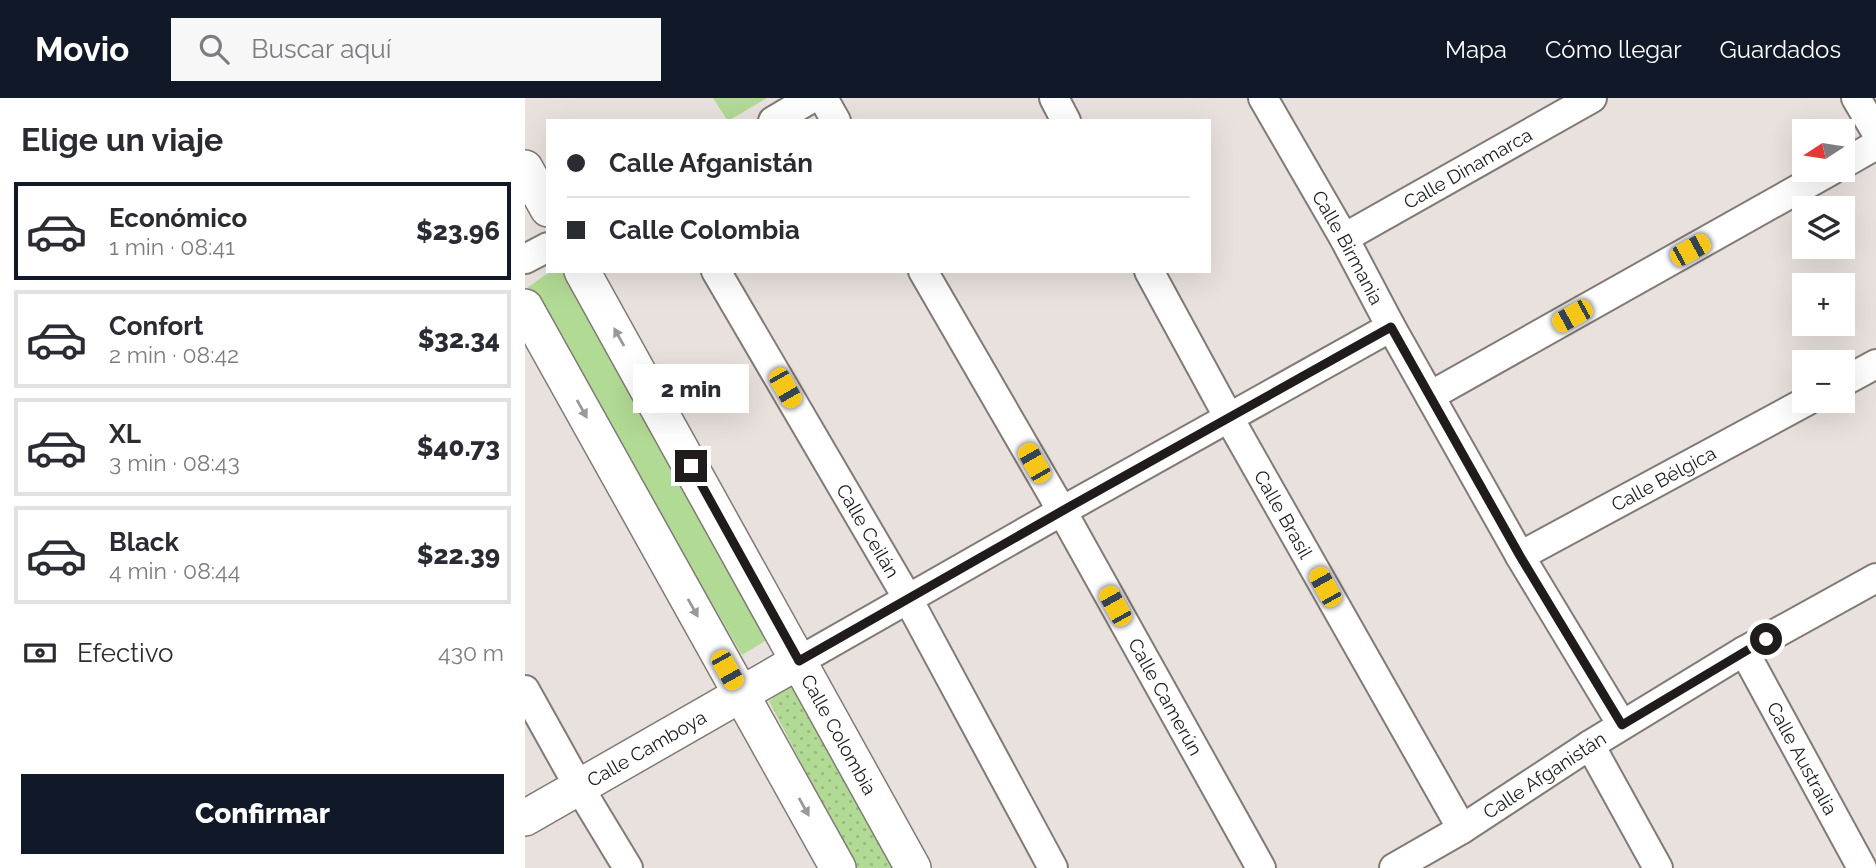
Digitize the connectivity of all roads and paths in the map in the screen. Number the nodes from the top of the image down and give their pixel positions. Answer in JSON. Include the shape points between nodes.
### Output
{"nodes":[{"id":1,"x":812,"y":98,"type":"edge"},
{"id":2,"x":823,"y":98,"type":"edge"},
{"id":3,"x":1054,"y":98,"type":"edge"},
{"id":4,"x":1263,"y":98,"type":"edge"},
{"id":5,"x":1592,"y":98,"type":"edge"},
{"id":6,"x":1856,"y":98,"type":"edge"},
{"id":7,"x":776,"y":119,"type":"edge"},
{"id":8,"x":835,"y":119,"type":"edge"},
{"id":9,"x":1065,"y":119,"type":"edge"},
{"id":10,"x":1876,"y":132,"type":"edge"},
{"id":11,"x":1876,"y":145,"type":"edge"},
{"id":12,"x":1855,"y":157,"type":"edge"},
{"id":13,"x":525,"y":168,"type":"edge"},
{"id":14,"x":1811,"y":182,"type":"edge"},
{"id":15,"x":546,"y":205,"type":"edge"},
{"id":16,"x":1344,"y":238,"type":"junction"},
{"id":17,"x":546,"y":248,"type":"edge"},
{"id":18,"x":525,"y":259,"type":"edge"},
{"id":19,"x":583,"y":273,"type":"edge"},
{"id":20,"x":717,"y":273,"type":"edge"},
{"id":21,"x":924,"y":273,"type":"edge"},
{"id":22,"x":1150,"y":273,"type":"edge"},
{"id":23,"x":525,"y":307,"type":"edge"},
{"id":24,"x":1391,"y":327,"type":"junction"},
{"id":25,"x":1876,"y":364,"type":"edge"},
{"id":26,"x":1855,"y":375,"type":"edge"},
{"id":27,"x":1430,"y":396,"type":"junction"},
{"id":28,"x":1792,"y":409,"type":"edge"},
{"id":29,"x":1229,"y":418,"type":"junction"},
{"id":30,"x":1062,"y":511,"type":"junction"},
{"id":31,"x":1520,"y":556,"type":"junction"},
{"id":32,"x":1876,"y":578,"type":"edge"},
{"id":33,"x":908,"y":599,"type":"junction"},
{"id":34,"x":1744,"y":651,"type":"junction"},
{"id":35,"x":799,"y":661,"type":"junction"},
{"id":36,"x":525,"y":690,"type":"edge"},
{"id":37,"x":741,"y":695,"type":"junction"},
{"id":38,"x":1622,"y":725,"type":"junction"},
{"id":39,"x":1590,"y":744,"type":"junction"},
{"id":40,"x":579,"y":787,"type":"junction"},
{"id":41,"x":525,"y":818,"type":"edge"},
{"id":42,"x":1462,"y":829,"type":"junction"},
{"id":43,"x":628,"y":868,"type":"edge"},
{"id":44,"x":838,"y":868,"type":"edge"},
{"id":45,"x":913,"y":868,"type":"edge"},
{"id":46,"x":1053,"y":868,"type":"edge"},
{"id":47,"x":1261,"y":868,"type":"edge"},
{"id":48,"x":1394,"y":868,"type":"edge"},
{"id":49,"x":1658,"y":868,"type":"edge"},
{"id":50,"x":1861,"y":868,"type":"edge"}],
"edges":[{"from":1,"to":7,"type":"street"},
{"from":2,"to":8,"type":"street"},
{"from":3,"to":9,"type":"street"},
{"from":4,"to":16,"type":"street","name":"Calle Birmania"},
{"from":5,"to":16,"type":"street","name":"Calle Dinamarca"},
{"from":6,"to":10,"type":"street"},
{"from":11,"to":12,"type":"street"},
{"from":13,"to":15,"type":"street"},
{"from":14,"to":27,"type":"street"},
{"from":16,"to":24,"type":"street","name":"Calle Birmania"},
{"from":17,"to":18,"type":"street"},
{"from":35,"to":19,"type":"street","name":"Calle Colombia","one_way":true},
{"from":20,"to":33,"type":"street","name":"Calle Ceilán"},
{"from":21,"to":30,"type":"street","name":"Calle Camerún"},
{"from":22,"to":29,"type":"street","name":"Calle Brasil"},
{"from":23,"to":37,"type":"street","one_way":true},
{"from":24,"to":27,"type":"street","name":"Calle Birmania"},
{"from":24,"to":29,"type":"street","name":"Calle Camboya"},
{"from":25,"to":26,"type":"street"},
{"from":27,"to":31,"type":"street","name":"Calle Birmania"},
{"from":28,"to":31,"type":"street","name":"Calle Bélgica"},
{"from":29,"to":30,"type":"street","name":"Calle Camboya"},
{"from":29,"to":42,"type":"street","name":"Calle Brasil"},
{"from":30,"to":33,"type":"street","name":"Calle Camboya"},
{"from":30,"to":47,"type":"street","name":"Calle Camerún"},
{"from":31,"to":38,"type":"street","name":"Calle Birmania"},
{"from":32,"to":34,"type":"street","name":"Calle Afganistán"},
{"from":33,"to":35,"type":"street","name":"Calle Camboya"},
{"from":33,"to":46,"type":"street","name":"Calle Ceilán"},
{"from":34,"to":38,"type":"street","name":"Calle Afganistán"},
{"from":34,"to":50,"type":"street","name":"Calle Australia"},
{"from":35,"to":37,"type":"street","name":"Calle Camboya"},
{"from":35,"to":45,"type":"street","name":"Calle Colombia"},
{"from":36,"to":40,"type":"street"},
{"from":37,"to":40,"type":"street","name":"Calle Camboya"},
{"from":37,"to":44,"type":"street","one_way":true},
{"from":38,"to":39,"type":"street","name":"Calle Afganistán"},
{"from":39,"to":42,"type":"street","name":"Calle Afganistán"},
{"from":39,"to":49,"type":"street"},
{"from":40,"to":41,"type":"street","name":"Calle Camboya"},
{"from":40,"to":43,"type":"street"},
{"from":42,"to":48,"type":"street","name":"Calle Afganistán"}]}
